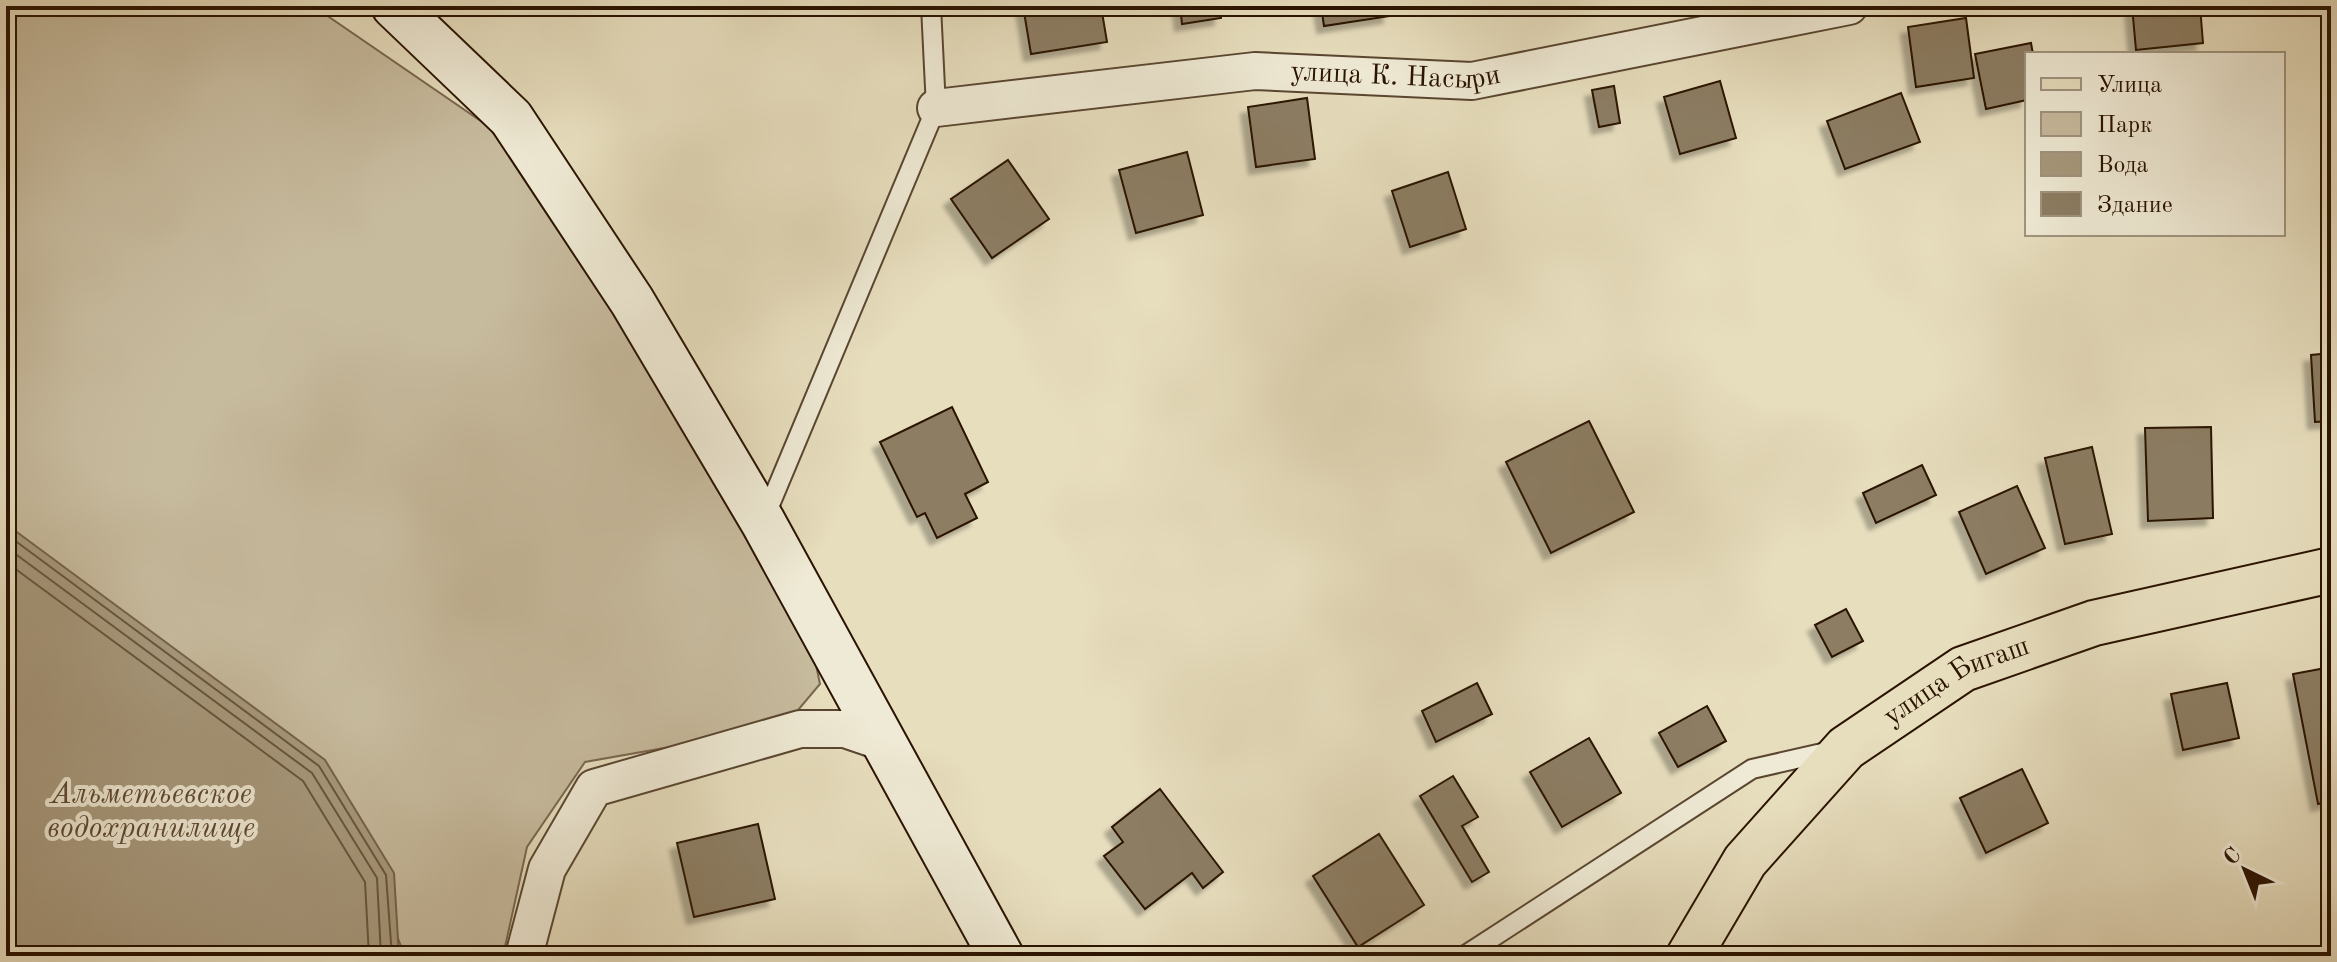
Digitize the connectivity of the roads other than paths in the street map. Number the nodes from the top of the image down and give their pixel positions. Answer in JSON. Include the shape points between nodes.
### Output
{"nodes":[{"id":1,"x":394,"y":6,"type":"edge"},
{"id":2,"x":931,"y":6,"type":"edge"},
{"id":3,"x":1849,"y":6,"type":"edge"},
{"id":4,"x":936,"y":108,"type":"junction"},
{"id":5,"x":763,"y":522,"type":"junction"},
{"id":6,"x":2331,"y":570,"type":"edge"},
{"id":7,"x":886,"y":743,"type":"junction"},
{"id":8,"x":1846,"y":748,"type":"junction"},
{"id":9,"x":524,"y":956,"type":"edge"},
{"id":10,"x":1001,"y":956,"type":"edge"},
{"id":11,"x":1464,"y":956,"type":"edge"},
{"id":12,"x":1689,"y":956,"type":"edge"}],
"edges":[{"from":1,"to":5,"type":"street","via":[[511,118],[632,301]]},
{"from":2,"to":4,"type":"lane"},
{"from":3,"to":4,"type":"street","name":"улица К. Насыри","via":[[1472,81],[1255,71]]},
{"from":4,"to":5,"type":"lane"},
{"from":5,"to":7,"type":"street"},
{"from":6,"to":8,"type":"main road","name":"улица Бигаш","via":[[2094,623],[1963,669]]},
{"from":7,"to":9,"type":"street","via":[[845,729],[800,729],[594,788],[547,869]]},
{"from":7,"to":10,"type":"street"},
{"from":8,"to":11,"type":"lane","via":[[1752,769]]},
{"from":8,"to":12,"type":"main road","name":"улица Бигаш","via":[[1745,861]]}]}
